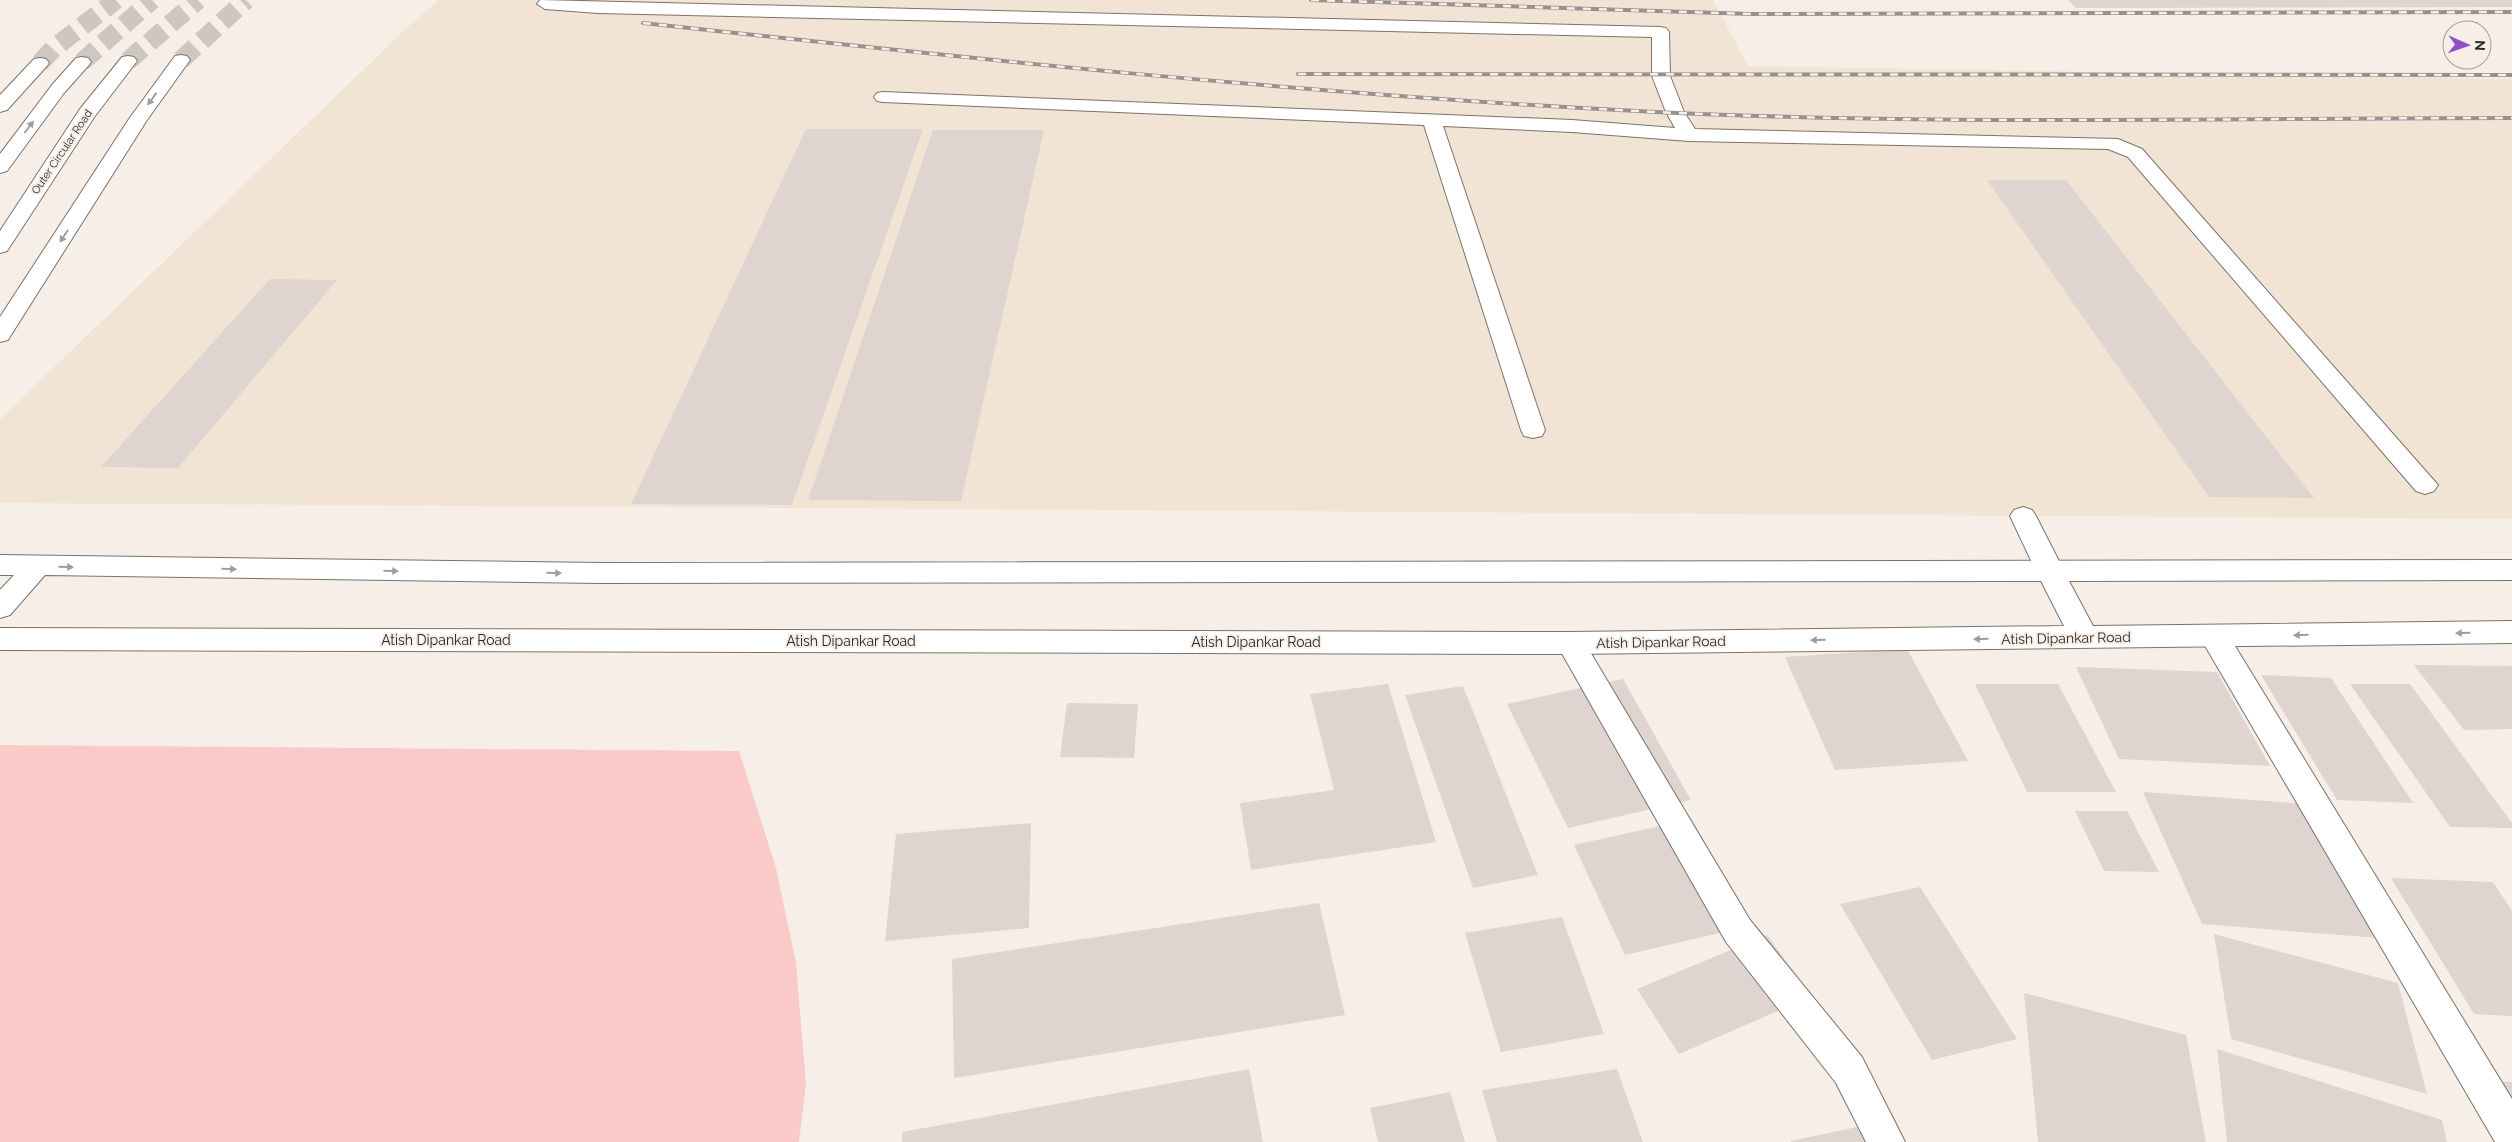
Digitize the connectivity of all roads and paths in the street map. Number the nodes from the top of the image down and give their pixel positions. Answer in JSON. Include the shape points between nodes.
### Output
{"nodes":[{"id":1,"x":548,"y":0,"type":"edge"},
{"id":2,"x":181,"y":60,"type":"tunnel mouth"},
{"id":3,"x":128,"y":61,"type":"tunnel mouth"},
{"id":4,"x":82,"y":62,"type":"tunnel mouth"},
{"id":5,"x":40,"y":63,"type":"tunnel mouth"},
{"id":6,"x":883,"y":98,"type":"dead end"},
{"id":7,"x":0,"y":106,"type":"edge"},
{"id":8,"x":1432,"y":120,"type":"junction"},
{"id":9,"x":1689,"y":135,"type":"junction"},
{"id":10,"x":0,"y":167,"type":"edge"},
{"id":11,"x":0,"y":247,"type":"edge"},
{"id":12,"x":0,"y":336,"type":"edge"},
{"id":13,"x":1533,"y":430,"type":"dead end"},
{"id":14,"x":2425,"y":485,"type":"dead end"},
{"id":15,"x":2023,"y":516,"type":"dead end"},
{"id":16,"x":0,"y":565,"type":"edge"},
{"id":17,"x":38,"y":566,"type":"junction"},
{"id":18,"x":2512,"y":570,"type":"edge"},
{"id":19,"x":2050,"y":571,"type":"junction"},
{"id":20,"x":0,"y":608,"type":"edge"},
{"id":21,"x":2512,"y":632,"type":"edge"},
{"id":22,"x":2214,"y":636,"type":"junction"},
{"id":23,"x":2084,"y":637,"type":"junction"},
{"id":24,"x":0,"y":639,"type":"edge"},
{"id":25,"x":1570,"y":643,"type":"junction"},
{"id":26,"x":2512,"y":1135,"type":"edge"},
{"id":27,"x":1886,"y":1142,"type":"edge"}],
"edges":[{"from":1,"to":9,"type":"main road","via":[[546,4],[598,8],[1660,32],[1661,76],[1675,112]]},
{"from":2,"to":12,"type":"main road","one_way":true,"via":[[138,119]]},
{"from":3,"to":11,"type":"main road","name":"Outer Circular Road","via":[[87,114]]},
{"from":10,"to":4,"type":"main road","one_way":true},
{"from":5,"to":7,"type":"main road"},
{"from":6,"to":8,"type":"main road"},
{"from":8,"to":9,"type":"main road"},
{"from":8,"to":13,"type":"main road"},
{"from":9,"to":14,"type":"main road","via":[[2111,144],[2135,153]]},
{"from":15,"to":19,"type":"main road"},
{"from":16,"to":17,"type":"main road"},
{"from":17,"to":19,"type":"main road","one_way":true,"via":[[601,574]]},
{"from":17,"to":20,"type":"main road"},
{"from":18,"to":19,"type":"main road"},
{"from":19,"to":23,"type":"main road"},
{"from":21,"to":22,"type":"main road","name":"Atish Dipankar Road","one_way":true},
{"from":22,"to":23,"type":"main road","name":"Atish Dipankar Road"},
{"from":22,"to":26,"type":"main road"},
{"from":23,"to":25,"type":"main road","name":"Atish Dipankar Road","one_way":true},
{"from":24,"to":25,"type":"main road","name":"Atish Dipankar Road"},
{"from":25,"to":27,"type":"main road","via":[[1738,931],[1849,1070]]}]}
